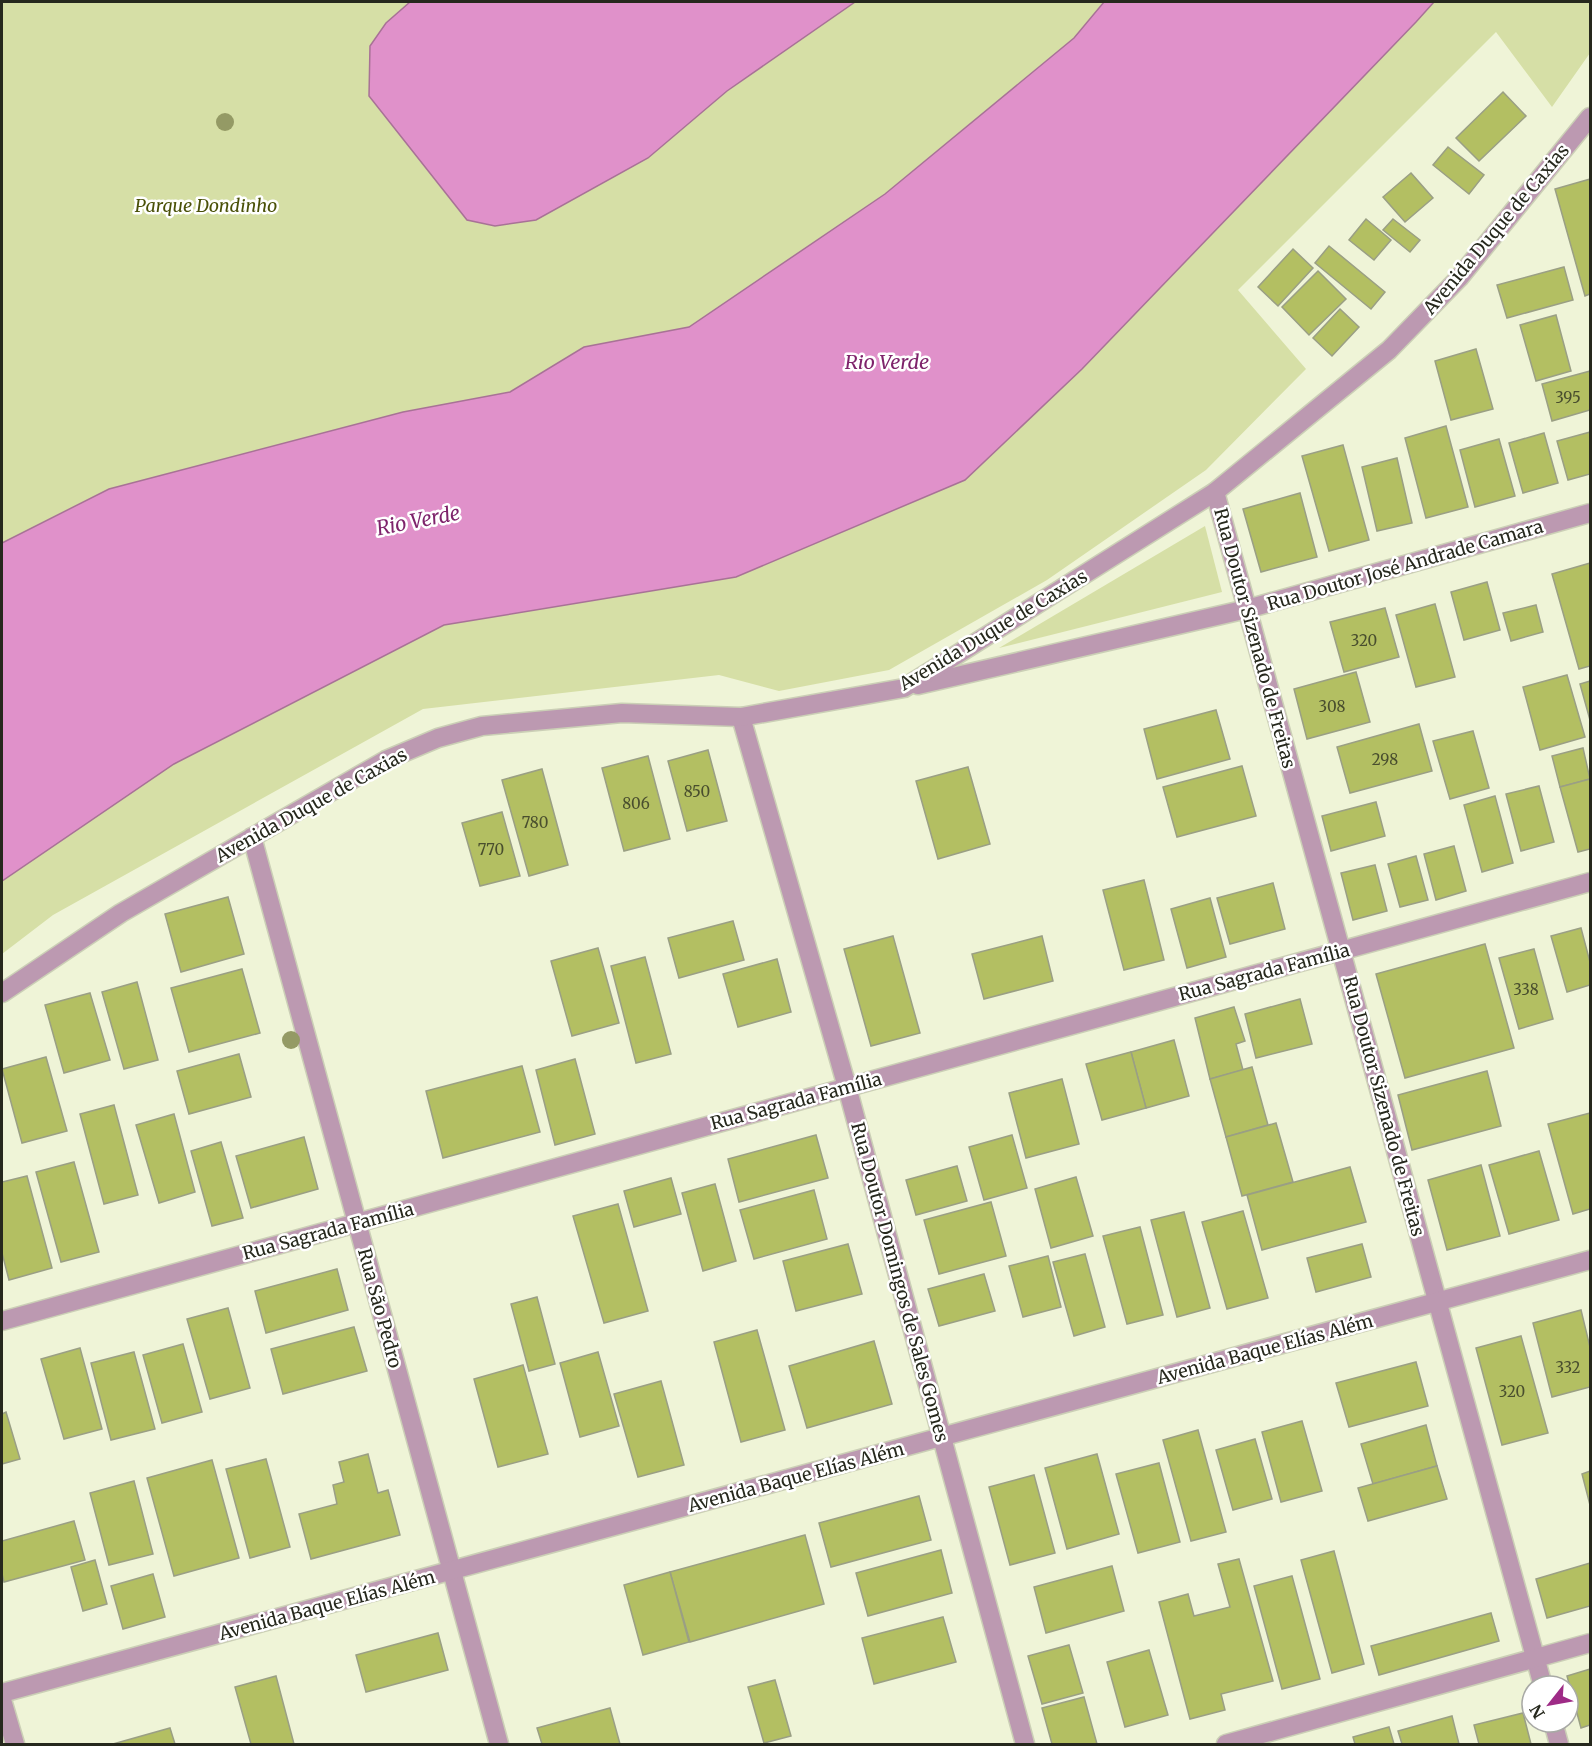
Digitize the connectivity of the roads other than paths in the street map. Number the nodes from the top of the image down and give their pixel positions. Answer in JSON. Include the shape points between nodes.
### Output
{"nodes":[{"id":1,"x":1590,"y":117,"type":"edge"},
{"id":2,"x":1215,"y":492,"type":"junction"},
{"id":3,"x":1590,"y":513,"type":"edge"},
{"id":4,"x":1247,"y":609,"type":"junction"},
{"id":5,"x":904,"y":688,"type":"junction"},
{"id":6,"x":741,"y":717,"type":"junction"},
{"id":7,"x":252,"y":837,"type":"junction"},
{"id":8,"x":1590,"y":882,"type":"edge"},
{"id":9,"x":1341,"y":951,"type":"junction"},
{"id":10,"x":2,"y":993,"type":"edge"},
{"id":11,"x":847,"y":1087,"type":"junction"},
{"id":12,"x":357,"y":1223,"type":"junction"},
{"id":13,"x":1590,"y":1260,"type":"edge"},
{"id":14,"x":1438,"y":1302,"type":"junction"},
{"id":15,"x":2,"y":1321,"type":"edge"},
{"id":16,"x":942,"y":1437,"type":"junction"},
{"id":17,"x":452,"y":1571,"type":"junction"},
{"id":18,"x":1590,"y":1643,"type":"edge"},
{"id":19,"x":1536,"y":1658,"type":"junction"},
{"id":20,"x":1540,"y":1674,"type":"edge"},
{"id":21,"x":2,"y":1693,"type":"edge"},
{"id":22,"x":2,"y":1700,"type":"edge"},
{"id":23,"x":15,"y":1744,"type":"edge"},
{"id":24,"x":498,"y":1744,"type":"edge"},
{"id":25,"x":1025,"y":1744,"type":"edge"},
{"id":26,"x":1226,"y":1744,"type":"edge"}],
"edges":[{"from":1,"to":2,"type":"street","name":"Avenida Duque de Caxias","via":[[1459,278],[1389,350]]},
{"from":2,"to":4,"type":"street","name":"Rua Doutor Sizenado de Freitas"},
{"from":2,"to":5,"type":"street","name":"Avenida Duque de Caxias"},
{"from":3,"to":4,"type":"street","name":"Rua Doutor José Andrade Camara"},
{"from":4,"to":5,"type":"street","name":"Rua Doutor José Andrade Camara"},
{"from":4,"to":9,"type":"street","name":"Rua Doutor Sizenado de Freitas"},
{"from":5,"to":6,"type":"street","name":"Avenida Duque de Caxias"},
{"from":6,"to":7,"type":"street","name":"Avenida Duque de Caxias","via":[[622,713],[482,726],[438,738],[386,760]]},
{"from":6,"to":11,"type":"street","name":"Rua Doutor Domingos de Sales Gomes"},
{"from":7,"to":10,"type":"street","name":"Avenida Duque de Caxias","via":[[122,913]]},
{"from":7,"to":12,"type":"street","name":"Rua São Pedro"},
{"from":8,"to":9,"type":"street","name":"Rua Sagrada Família"},
{"from":9,"to":11,"type":"street","name":"Rua Sagrada Família"},
{"from":9,"to":14,"type":"street","name":"Rua Doutor Sizenado de Freitas"},
{"from":11,"to":12,"type":"street","name":"Rua Sagrada Família"},
{"from":11,"to":16,"type":"street","name":"Rua Doutor Domingos de Sales Gomes"},
{"from":12,"to":15,"type":"street","name":"Rua Sagrada Família"},
{"from":12,"to":17,"type":"street","name":"Rua São Pedro"},
{"from":13,"to":14,"type":"street","name":"Avenida Baque Elías Além"},
{"from":14,"to":16,"type":"street","name":"Avenida Baque Elías Além"},
{"from":14,"to":19,"type":"street","name":"Rua Doutor Sizenado de Freitas"},
{"from":16,"to":17,"type":"street","name":"Avenida Baque Elías Além"},
{"from":16,"to":25,"type":"street","name":"Rua Doutor Domingos de Sales Gomes"},
{"from":17,"to":21,"type":"street","name":"Avenida Baque Elías Além"},
{"from":17,"to":24,"type":"street","name":"Rua São Pedro"},
{"from":18,"to":19,"type":"street"},
{"from":19,"to":20,"type":"street","name":"Rua Doutor Sizenado de Freitas"},
{"from":19,"to":26,"type":"street"},
{"from":22,"to":23,"type":"street"}]}
